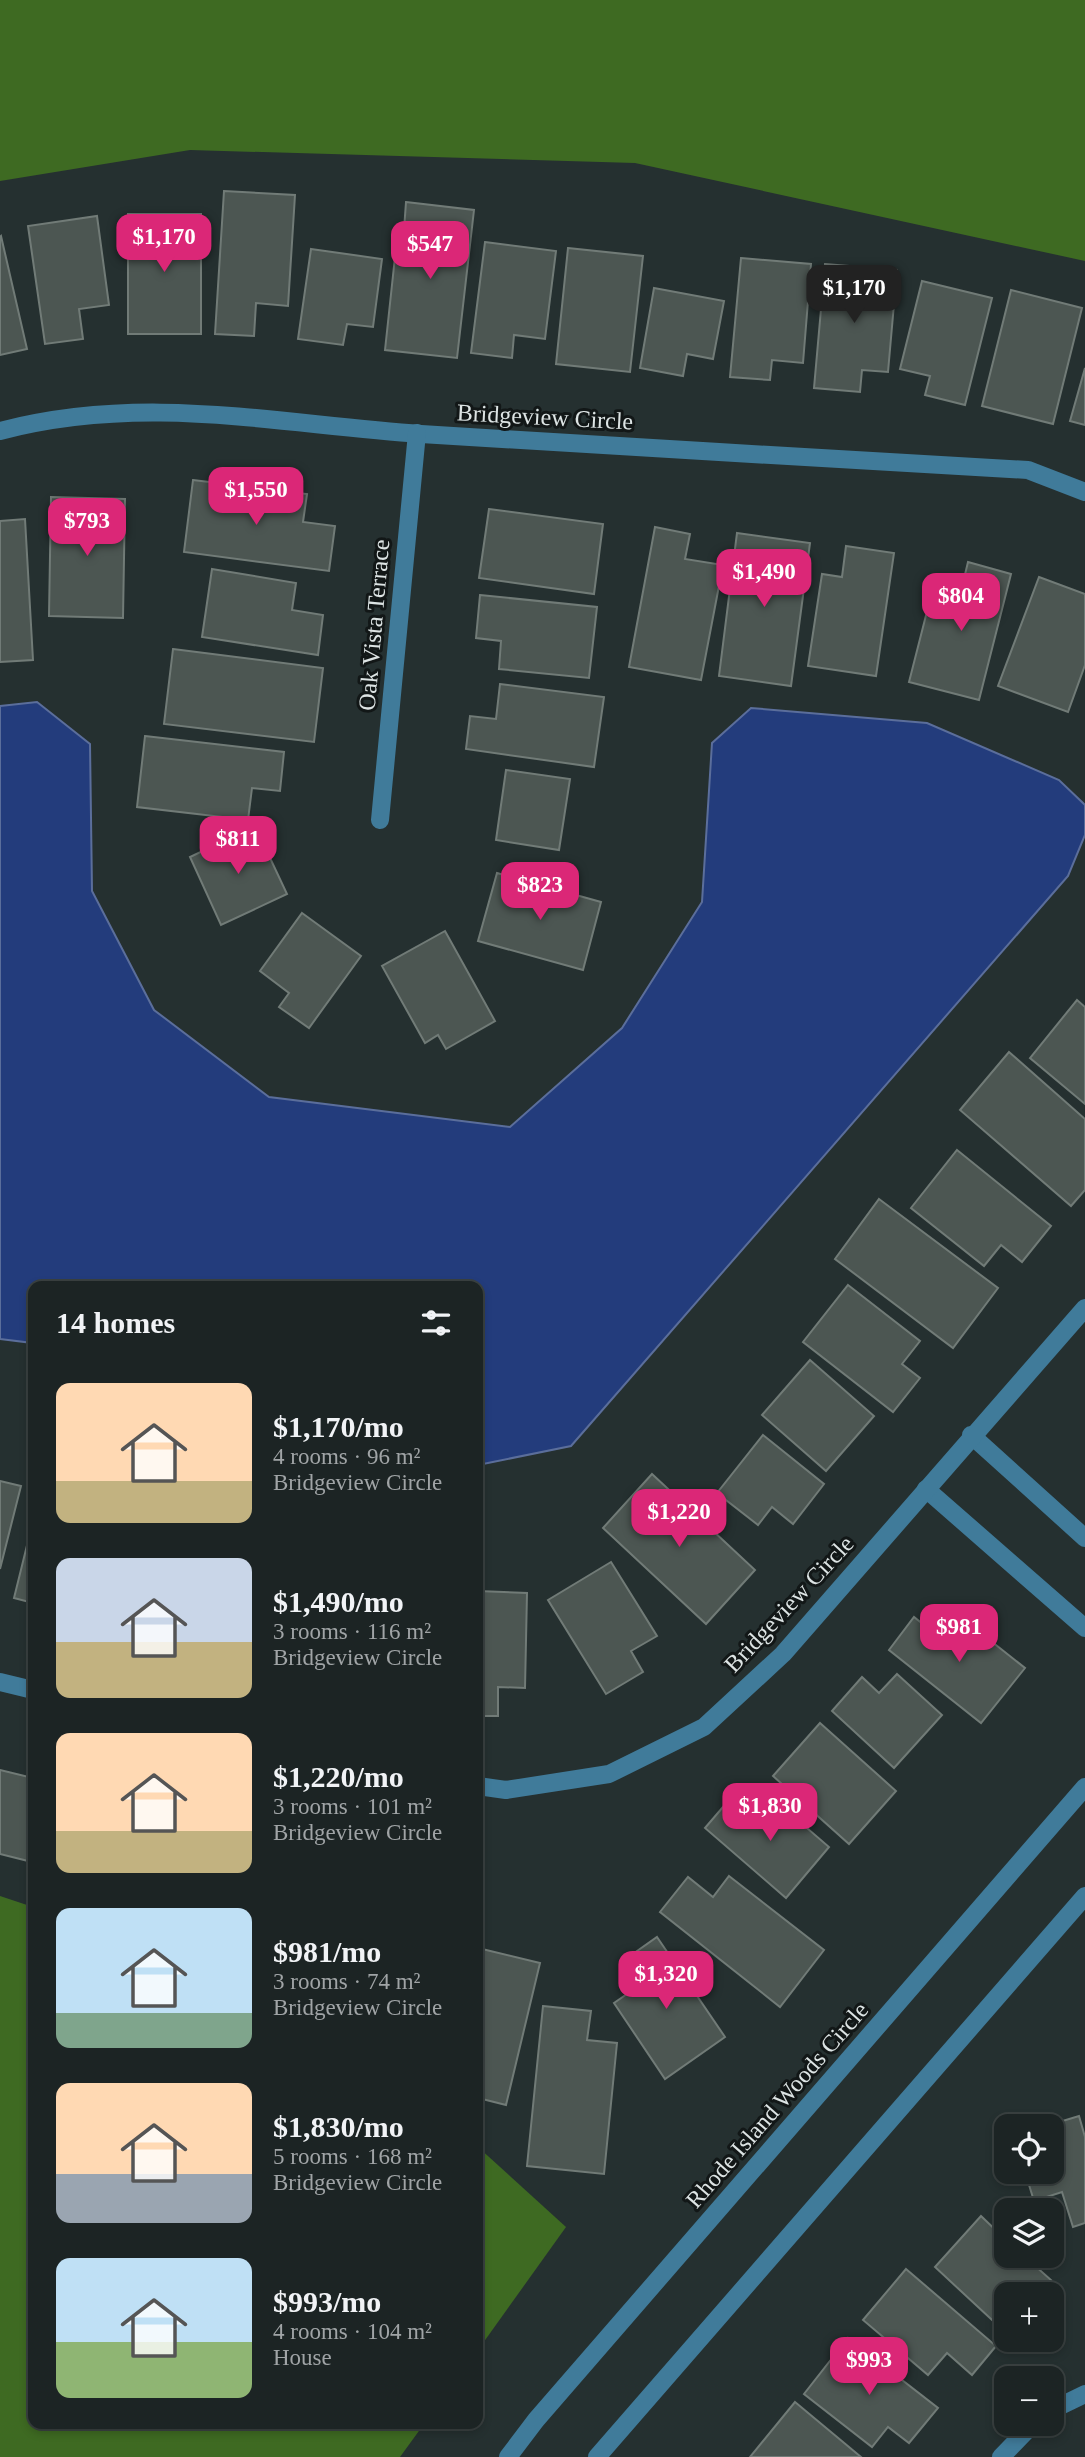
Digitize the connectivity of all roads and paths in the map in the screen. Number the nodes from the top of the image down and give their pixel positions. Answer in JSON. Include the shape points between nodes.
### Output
{"nodes":[{"id":1,"x":0,"y":431,"type":"edge"},
{"id":2,"x":416,"y":433,"type":"junction"},
{"id":3,"x":1085,"y":492,"type":"edge"},
{"id":4,"x":380,"y":820,"type":"dead end"},
{"id":5,"x":1085,"y":1308,"type":"edge"},
{"id":6,"x":971,"y":1435,"type":"junction"},
{"id":7,"x":926,"y":1489,"type":"junction"},
{"id":8,"x":1085,"y":1538,"type":"edge"},
{"id":9,"x":1085,"y":1628,"type":"edge"},
{"id":10,"x":0,"y":1682,"type":"edge"},
{"id":11,"x":28,"y":1689,"type":"edge"},
{"id":12,"x":483,"y":1787,"type":"edge"},
{"id":13,"x":1085,"y":1787,"type":"edge"},
{"id":14,"x":1085,"y":1896,"type":"edge"},
{"id":15,"x":1085,"y":2394,"type":"edge"},
{"id":16,"x":1064,"y":2404,"type":"edge"},
{"id":17,"x":1021,"y":2436,"type":"edge"},
{"id":18,"x":508,"y":2457,"type":"edge"},
{"id":19,"x":597,"y":2457,"type":"edge"},
{"id":20,"x":1001,"y":2457,"type":"edge"}],
"edges":[{"from":1,"to":2,"type":"street","name":"Bridgeview Circle","via":[[139,410],[253,415]]},
{"from":2,"to":3,"type":"street","name":"Bridgeview Circle","via":[[1028,470]]},
{"from":2,"to":4,"type":"street","name":"Oak Vista Terrace"},
{"from":5,"to":6,"type":"street","name":"Bridgeview Circle"},
{"from":6,"to":7,"type":"street","name":"Bridgeview Circle"},
{"from":6,"to":8,"type":"street"},
{"from":7,"to":9,"type":"street"},
{"from":7,"to":12,"type":"street","name":"Bridgeview Circle","via":[[783,1654],[704,1727],[609,1774],[506,1790]]},
{"from":10,"to":11,"type":"street"},
{"from":13,"to":18,"type":"street","name":"Rhode Island Woods Circle"},
{"from":14,"to":19,"type":"street"},
{"from":15,"to":16,"type":"street"},
{"from":17,"to":20,"type":"street"}]}
